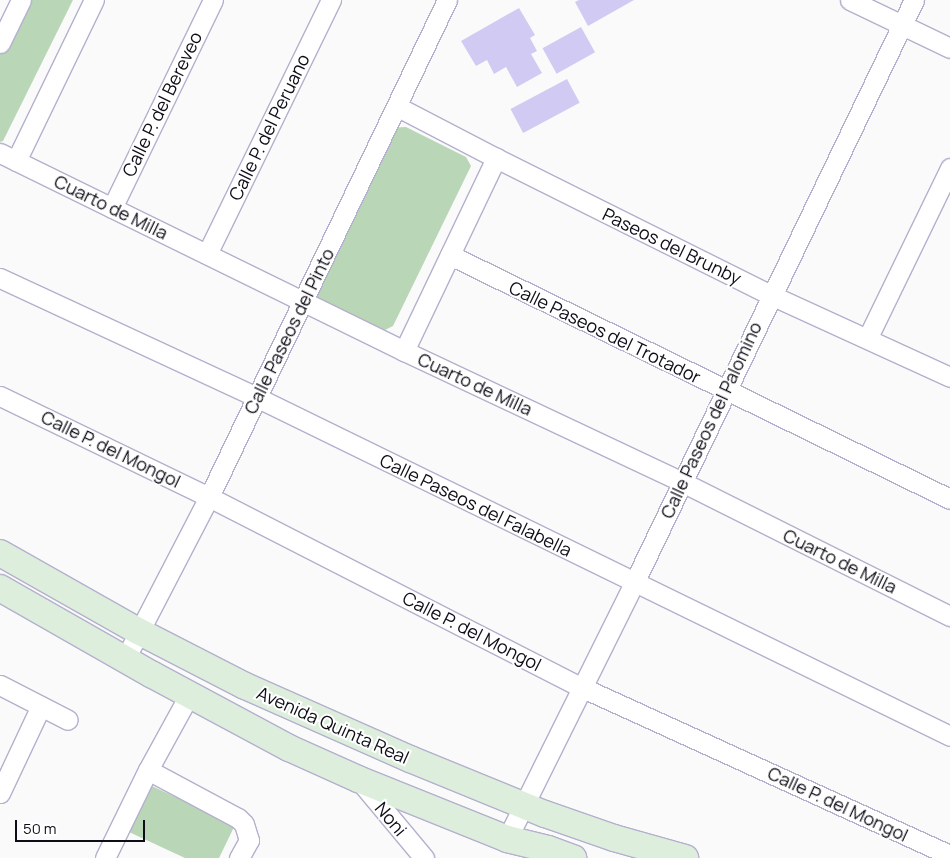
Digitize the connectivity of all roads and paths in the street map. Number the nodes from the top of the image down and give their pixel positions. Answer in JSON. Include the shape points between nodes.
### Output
{"nodes":[{"id":1,"x":21,"y":0,"type":"edge"},
{"id":2,"x":94,"y":0,"type":"edge"},
{"id":3,"x":213,"y":0,"type":"edge"},
{"id":4,"x":331,"y":0,"type":"edge"},
{"id":5,"x":447,"y":0,"type":"edge"},
{"id":6,"x":850,"y":0,"type":"edge"},
{"id":7,"x":914,"y":0,"type":"edge"},
{"id":8,"x":902,"y":25,"type":"junction"},
{"id":9,"x":0,"y":42,"type":"edge"},
{"id":10,"x":950,"y":48,"type":"edge"},
{"id":11,"x":398,"y":107,"type":"junction"},
{"id":12,"x":8,"y":157,"type":"edge"},
{"id":13,"x":496,"y":158,"type":"junction"},
{"id":14,"x":950,"y":168,"type":"edge"},
{"id":15,"x":112,"y":208,"type":"junction"},
{"id":16,"x":208,"y":254,"type":"junction"},
{"id":17,"x":450,"y":255,"type":"junction"},
{"id":18,"x":0,"y":278,"type":"edge"},
{"id":19,"x":771,"y":295,"type":"junction"},
{"id":20,"x":303,"y":300,"type":"junction"},
{"id":21,"x":868,"y":338,"type":"junction"},
{"id":22,"x":404,"y":351,"type":"junction"},
{"id":23,"x":950,"y":377,"type":"edge"},
{"id":24,"x":726,"y":391,"type":"junction"},
{"id":25,"x":0,"y":396,"type":"edge"},
{"id":26,"x":256,"y":397,"type":"junction"},
{"id":27,"x":682,"y":482,"type":"junction"},
{"id":28,"x":209,"y":496,"type":"junction"},
{"id":29,"x":950,"y":499,"type":"edge"},
{"id":30,"x":0,"y":553,"type":"edge"},
{"id":31,"x":634,"y":583,"type":"junction"},
{"id":32,"x":0,"y":588,"type":"edge"},
{"id":33,"x":950,"y":616,"type":"edge"},
{"id":34,"x":138,"y":631,"type":"junction"},
{"id":35,"x":125,"y":659,"type":"junction"},
{"id":36,"x":0,"y":685,"type":"edge"},
{"id":37,"x":581,"y":686,"type":"junction"},
{"id":38,"x":189,"y":695,"type":"junction"},
{"id":39,"x":41,"y":706,"type":"junction"},
{"id":40,"x":68,"y":720,"type":"dead end"},
{"id":41,"x":950,"y":736,"type":"edge"},
{"id":42,"x":148,"y":770,"type":"junction"},
{"id":43,"x":358,"y":779,"type":"junction"},
{"id":44,"x":0,"y":792,"type":"edge"},
{"id":45,"x":523,"y":805,"type":"junction"},
{"id":46,"x":507,"y":839,"type":"junction"},
{"id":47,"x":950,"y":855,"type":"edge"},
{"id":48,"x":105,"y":858,"type":"edge"},
{"id":49,"x":240,"y":858,"type":"edge"},
{"id":50,"x":424,"y":858,"type":"edge"},
{"id":51,"x":573,"y":858,"type":"edge"},
{"id":52,"x":684,"y":858,"type":"edge"}],
"edges":[{"from":1,"to":9,"type":"street"},
{"from":2,"to":12,"type":"street"},
{"from":3,"to":15,"type":"street","name":"Calle P. del Bereveo"},
{"from":4,"to":16,"type":"street","name":"Calle P. del Peruano"},
{"from":5,"to":11,"type":"street","name":"Calle Paseos del Pinto"},
{"from":6,"to":8,"type":"street"},
{"from":7,"to":8,"type":"street","name":"Calle Paseos del Palomino"},
{"from":8,"to":10,"type":"street"},
{"from":8,"to":19,"type":"street","name":"Calle Paseos del Palomino"},
{"from":11,"to":13,"type":"street","name":"Paseos del Brunby"},
{"from":11,"to":20,"type":"street","name":"Calle Paseos del Pinto"},
{"from":12,"to":15,"type":"street","name":"Cuarto de Milla"},
{"from":13,"to":17,"type":"street"},
{"from":13,"to":19,"type":"street","name":"Paseos del Brunby"},
{"from":14,"to":21,"type":"street"},
{"from":15,"to":16,"type":"street","name":"Cuarto de Milla"},
{"from":16,"to":20,"type":"street","name":"Cuarto de Milla"},
{"from":17,"to":22,"type":"street"},
{"from":17,"to":24,"type":"street","name":"Calle Paseos del Trotador"},
{"from":18,"to":26,"type":"street","name":"Calle Paseos del Falabella"},
{"from":19,"to":21,"type":"street","name":"Paseos del Brunby"},
{"from":19,"to":24,"type":"street","name":"Calle Paseos del Palomino"},
{"from":20,"to":22,"type":"street","name":"Cuarto de Milla"},
{"from":20,"to":26,"type":"street","name":"Calle Paseos del Pinto"},
{"from":21,"to":23,"type":"street","name":"Paseos del Brunby"},
{"from":22,"to":27,"type":"street","name":"Cuarto de Milla"},
{"from":24,"to":27,"type":"street","name":"Calle Paseos del Palomino"},
{"from":24,"to":29,"type":"street","name":"Calle Paseos del Trotador"},
{"from":25,"to":28,"type":"street","name":"Calle P. del Mongol"},
{"from":26,"to":28,"type":"street","name":"Calle Paseos del Pinto"},
{"from":26,"to":31,"type":"street","name":"Calle Paseos del Falabella"},
{"from":27,"to":31,"type":"street","name":"Calle Paseos del Palomino"},
{"from":27,"to":33,"type":"street","name":"Cuarto de Milla"},
{"from":28,"to":34,"type":"street","name":"Calle Paseos del Pinto"},
{"from":28,"to":37,"type":"street","name":"Calle P. del Mongol"},
{"from":30,"to":34,"type":"main road","name":"Avenida Quinta Real"},
{"from":31,"to":37,"type":"street","name":"Calle Paseos del Palomino"},
{"from":31,"to":41,"type":"street","name":"Calle Paseos del Falabella"},
{"from":32,"to":35,"type":"main road","name":"Avenida Quinta Real"},
{"from":34,"to":35,"type":"street","name":"Calle Paseos del Pinto"},
{"from":34,"to":45,"type":"main road","name":"Avenida Quinta Real","via":[[245,686]]},
{"from":35,"to":38,"type":"main road","name":"Avenida Quinta Real"},
{"from":36,"to":39,"type":"street"},
{"from":37,"to":45,"type":"street","name":"Calle Paseos del Palomino"},
{"from":37,"to":47,"type":"street","name":"Calle P. del Mongol"},
{"from":38,"to":42,"type":"street"},
{"from":38,"to":43,"type":"main road","name":"Avenida Quinta Real","via":[[289,748]]},
{"from":39,"to":40,"type":"street"},
{"from":39,"to":44,"type":"street"},
{"from":42,"to":48,"type":"street"},
{"from":42,"to":49,"type":"street","via":[[238,818],[244,824],[248,840]]},
{"from":43,"to":46,"type":"main road","name":"Avenida Quinta Real"},
{"from":43,"to":50,"type":"street","name":"Noni"},
{"from":45,"to":46,"type":"street","name":"Calle Paseos del Palomino"},
{"from":45,"to":52,"type":"main road","name":"Avenida Quinta Real","via":[[614,838]]},
{"from":46,"to":51,"type":"main road","name":"Avenida Quinta Real"}]}
